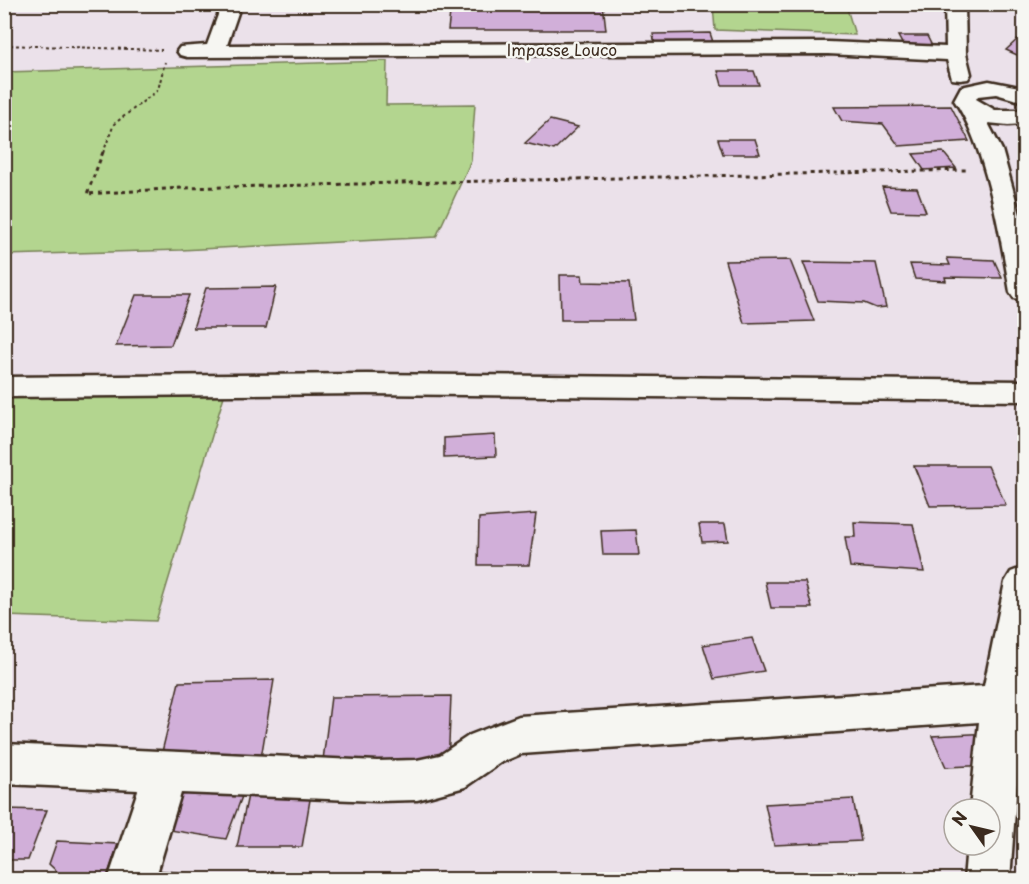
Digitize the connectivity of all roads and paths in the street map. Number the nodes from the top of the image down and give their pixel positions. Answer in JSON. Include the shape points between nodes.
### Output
{"nodes":[{"id":1,"x":232,"y":4,"type":"edge"},
{"id":2,"x":955,"y":4,"type":"edge"},
{"id":3,"x":4,"y":45,"type":"edge"},
{"id":4,"x":215,"y":50,"type":"junction"},
{"id":5,"x":187,"y":51,"type":"junction"},
{"id":6,"x":956,"y":56,"type":"junction"},
{"id":7,"x":1020,"y":93,"type":"edge"},
{"id":8,"x":967,"y":102,"type":"junction"},
{"id":9,"x":1018,"y":118,"type":"edge"},
{"id":10,"x":992,"y":160,"type":"junction"},
{"id":11,"x":1024,"y":292,"type":"edge"},
{"id":12,"x":4,"y":387,"type":"edge"},
{"id":13,"x":1024,"y":391,"type":"edge"},
{"id":14,"x":1024,"y":582,"type":"edge"},
{"id":15,"x":1001,"y":703,"type":"junction"},
{"id":16,"x":4,"y":764,"type":"edge"},
{"id":17,"x":166,"y":772,"type":"junction"},
{"id":18,"x":131,"y":879,"type":"edge"},
{"id":19,"x":987,"y":879,"type":"edge"}],
"edges":[{"from":1,"to":4,"type":"street"},
{"from":2,"to":6,"type":"street"},
{"from":3,"to":5,"type":"path"},
{"from":4,"to":5,"type":"street","name":"Impasse Louco"},
{"from":4,"to":6,"type":"street","name":"Impasse Louco","via":[[828,48]]},
{"from":5,"to":10,"type":"path","via":[[165,62],[158,90],[114,124],[87,194]]},
{"from":6,"to":7,"type":"street"},
{"from":6,"to":8,"type":"street"},
{"from":7,"to":8,"type":"street","via":[[982,88],[969,92]]},
{"from":8,"to":9,"type":"street","via":[[990,116]]},
{"from":8,"to":10,"type":"street"},
{"from":9,"to":10,"type":"street"},
{"from":10,"to":11,"type":"street","via":[[1016,246]]},
{"from":12,"to":13,"type":"street","via":[[367,384]]},
{"from":14,"to":15,"type":"street"},
{"from":15,"to":17,"type":"street","via":[[519,735],[485,749],[450,773],[417,780]]},
{"from":15,"to":19,"type":"street"},
{"from":16,"to":17,"type":"street"},
{"from":17,"to":18,"type":"street"}]}
